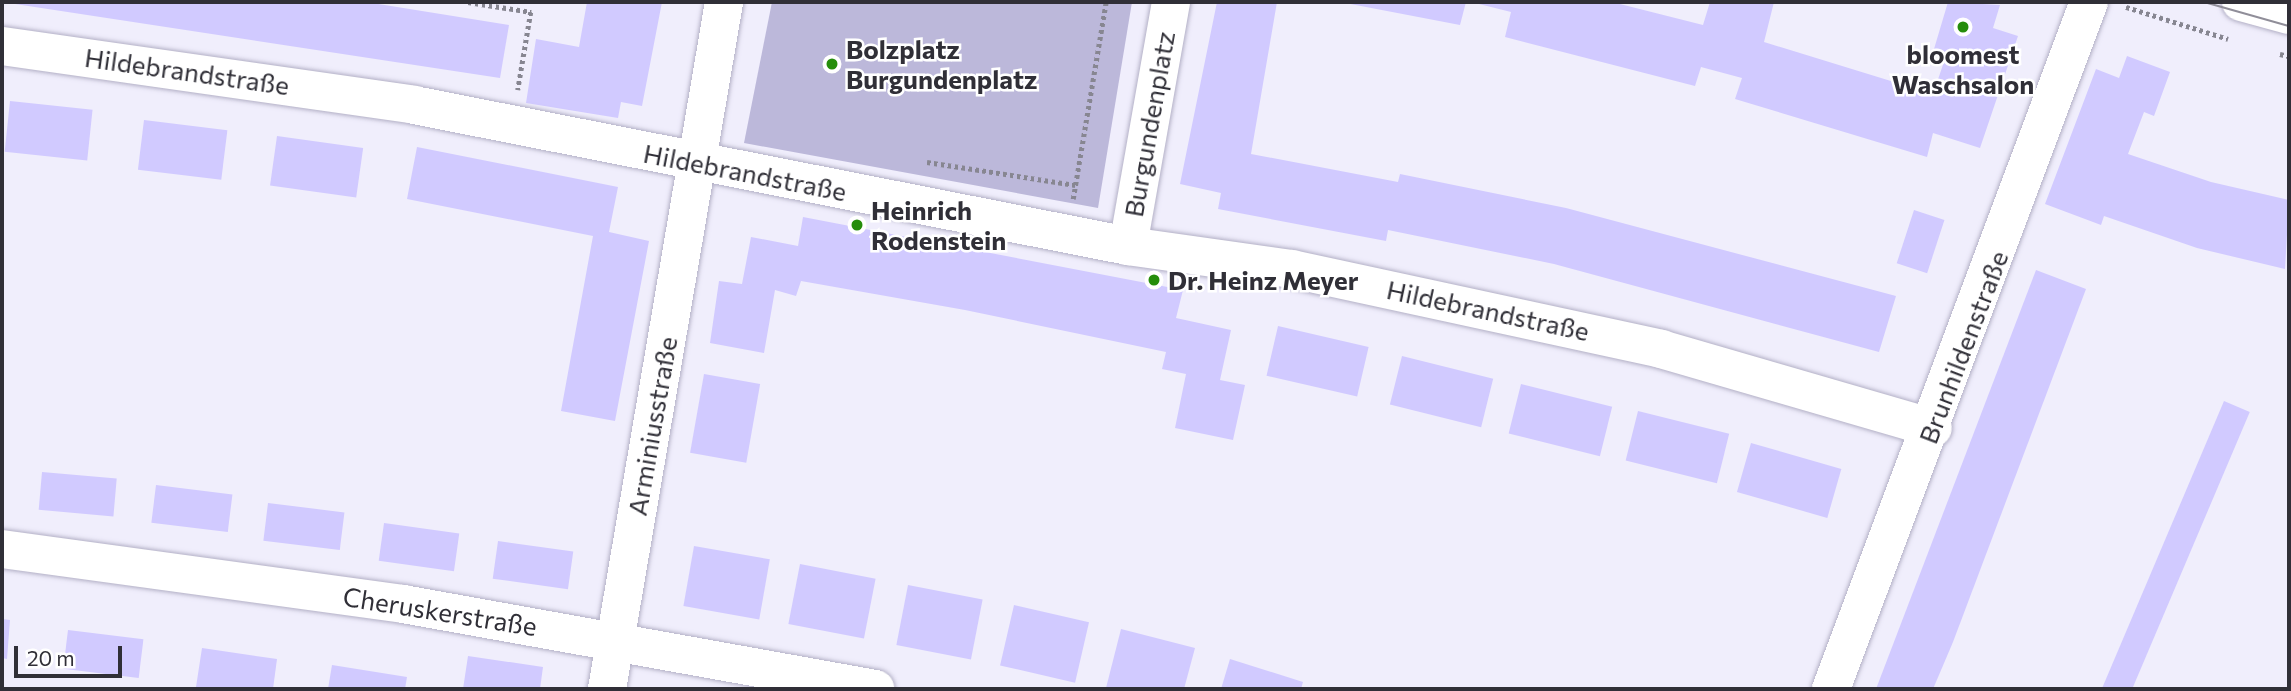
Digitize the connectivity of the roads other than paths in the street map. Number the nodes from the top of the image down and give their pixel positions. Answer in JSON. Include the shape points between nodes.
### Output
{"nodes":[{"id":1,"x":724,"y":2,"type":"edge"},
{"id":2,"x":1171,"y":2,"type":"edge"},
{"id":3,"x":2241,"y":2,"type":"edge"},
{"id":4,"x":2101,"y":3,"type":"edge"},
{"id":5,"x":2289,"y":15,"type":"edge"},
{"id":6,"x":2,"y":46,"type":"edge"},
{"id":7,"x":697,"y":162,"type":"junction"},
{"id":8,"x":1128,"y":246,"type":"junction"},
{"id":9,"x":1933,"y":428,"type":"junction"},
{"id":10,"x":2,"y":549,"type":"edge"},
{"id":11,"x":615,"y":640,"type":"junction"},
{"id":12,"x":607,"y":689,"type":"edge"},
{"id":13,"x":875,"y":689,"type":"edge"},
{"id":14,"x":1831,"y":689,"type":"edge"}],
"edges":[{"from":1,"to":7,"type":"street"},
{"from":2,"to":8,"type":"street","name":"Burgundenplatz"},
{"from":3,"to":5,"type":"street"},
{"from":4,"to":9,"type":"street","name":"Brunhildenstraße"},
{"from":6,"to":7,"type":"street","name":"Hildebrandstraße","via":[[414,105]]},
{"from":7,"to":8,"type":"street","name":"Hildebrandstraße"},
{"from":7,"to":11,"type":"street","name":"Arminiusstraße"},
{"from":8,"to":9,"type":"street","name":"Hildebrandstraße","via":[[1292,269],[1474,305],[1661,349]]},
{"from":9,"to":14,"type":"street","name":"Brunhildenstraße"},
{"from":10,"to":11,"type":"street","name":"Cheruskerstraße","via":[[185,571]]},
{"from":11,"to":12,"type":"street","name":"Arminiusstraße"},
{"from":11,"to":13,"type":"street","name":"Cheruskerstraße"}]}
